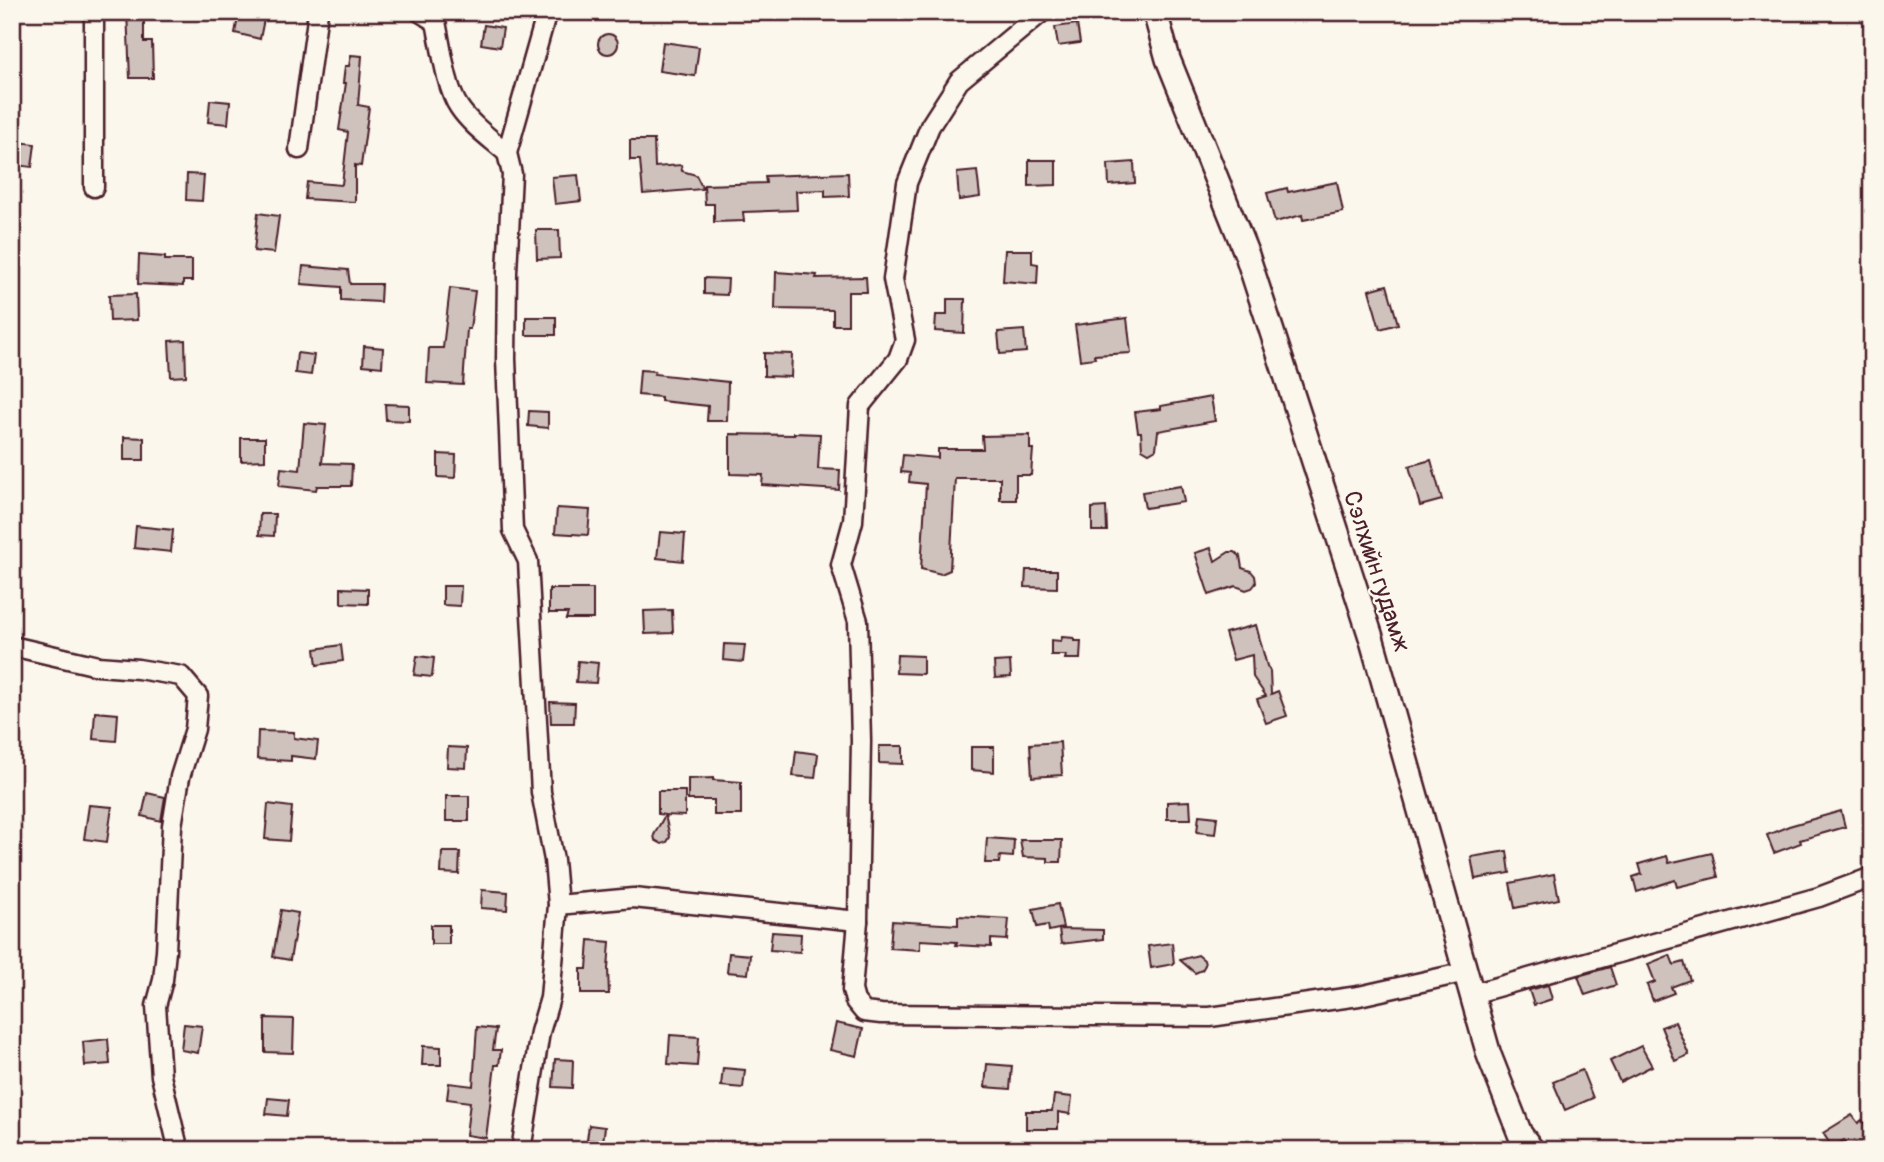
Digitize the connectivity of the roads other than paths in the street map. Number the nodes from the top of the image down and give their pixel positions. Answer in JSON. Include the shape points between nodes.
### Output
{"nodes":[{"id":1,"x":94,"y":12,"type":"edge"},
{"id":2,"x":318,"y":12,"type":"edge"},
{"id":3,"x":420,"y":12,"type":"edge"},
{"id":4,"x":547,"y":12,"type":"edge"},
{"id":5,"x":1042,"y":12,"type":"edge"},
{"id":6,"x":1155,"y":12,"type":"edge"},
{"id":7,"x":299,"y":149,"type":"dead end"},
{"id":8,"x":507,"y":153,"type":"junction"},
{"id":9,"x":94,"y":187,"type":"dead end"},
{"id":10,"x":12,"y":646,"type":"edge"},
{"id":11,"x":1872,"y":877,"type":"edge"},
{"id":12,"x":558,"y":905,"type":"junction"},
{"id":13,"x":858,"y":921,"type":"junction"},
{"id":14,"x":1466,"y":972,"type":"junction"},
{"id":15,"x":1472,"y":994,"type":"junction"},
{"id":16,"x":180,"y":1150,"type":"edge"},
{"id":17,"x":521,"y":1150,"type":"edge"},
{"id":18,"x":1532,"y":1150,"type":"edge"}],
"edges":[{"from":1,"to":9,"type":"street"},
{"from":2,"to":7,"type":"street"},
{"from":3,"to":8,"type":"street","via":[[436,22],[458,106]]},
{"from":4,"to":8,"type":"street"},
{"from":5,"to":13,"type":"street","via":[[959,80],[930,126],[907,183],[893,279],[905,340],[898,359],[860,406],[853,521],[841,565],[858,621]]},
{"from":6,"to":14,"type":"main road","name":"Сэлхийн гудамж","via":[[1168,59],[1247,255],[1371,637]]},
{"from":8,"to":12,"type":"street","via":[[512,174],[506,359],[513,530],[528,561],[541,792]]},
{"from":10,"to":16,"type":"street","via":[[98,666],[181,677],[198,696],[195,729],[180,777],[172,826],[166,951],[156,1006],[162,1076]]},
{"from":11,"to":15,"type":"street","via":[[1819,897]]},
{"from":12,"to":13,"type":"street","via":[[633,898]]},
{"from":12,"to":17,"type":"street","via":[[550,998]]},
{"from":13,"to":14,"type":"street","via":[[852,990],[864,1012],[881,1014],[1210,1017],[1359,996]]},
{"from":14,"to":15,"type":"main road","name":"Сэлхийн гудамж"},
{"from":15,"to":18,"type":"main road","name":"Сэлхийн гудамж","via":[[1493,1066],[1520,1134]]}]}
